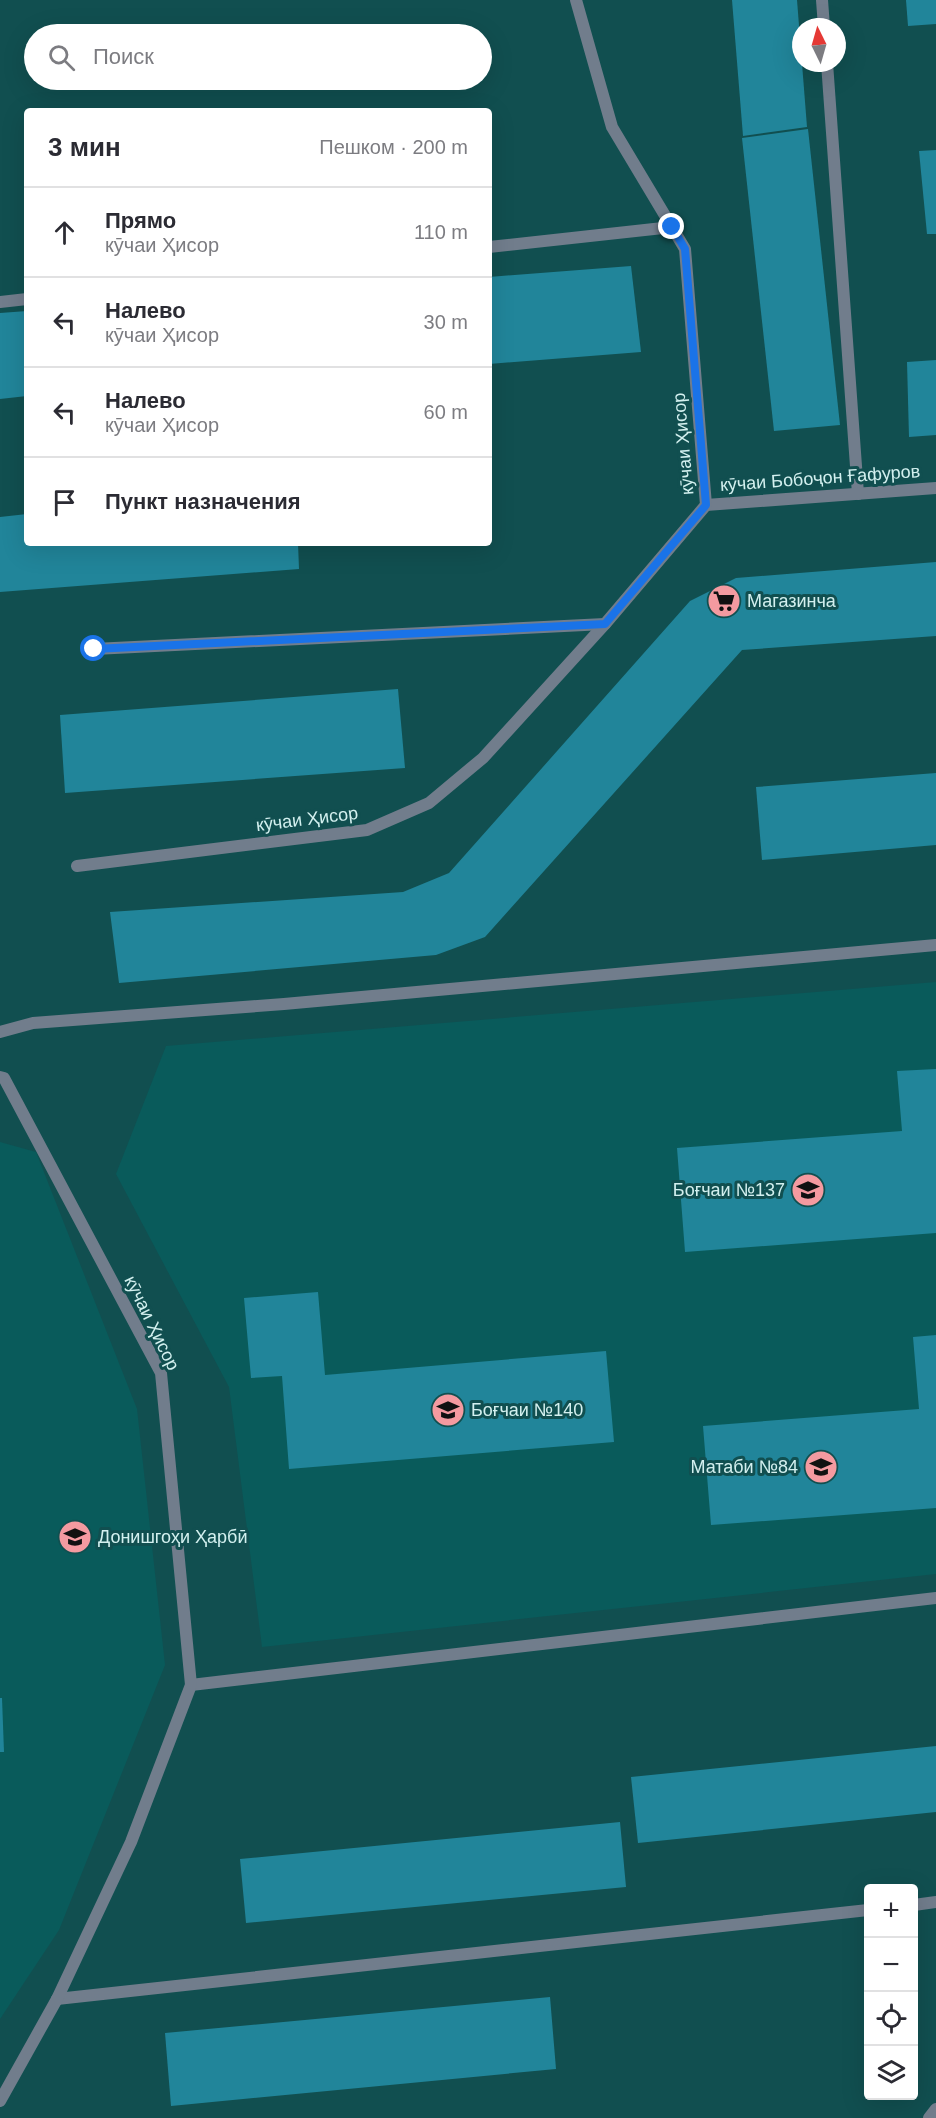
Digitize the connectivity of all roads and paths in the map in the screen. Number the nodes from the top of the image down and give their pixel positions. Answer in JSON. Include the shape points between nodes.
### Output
{"nodes":[{"id":1,"x":576,"y":0,"type":"edge"},
{"id":2,"x":822,"y":0,"type":"edge"},
{"id":3,"x":823,"y":18,"type":"edge"},
{"id":4,"x":828,"y":72,"type":"edge"},
{"id":5,"x":672,"y":227,"type":"junction"},
{"id":6,"x":492,"y":248,"type":"edge"},
{"id":7,"x":24,"y":299,"type":"edge"},
{"id":8,"x":0,"y":302,"type":"edge"},
{"id":9,"x":936,"y":488,"type":"edge"},
{"id":10,"x":858,"y":494,"type":"junction"},
{"id":11,"x":706,"y":505,"type":"junction"},
{"id":12,"x":605,"y":624,"type":"junction"},
{"id":13,"x":94,"y":649,"type":"dead end"},
{"id":14,"x":77,"y":866,"type":"dead end"},
{"id":15,"x":936,"y":945,"type":"edge"},
{"id":16,"x":0,"y":1032,"type":"edge"},
{"id":17,"x":0,"y":1077,"type":"edge"},
{"id":18,"x":936,"y":1598,"type":"edge"},
{"id":19,"x":191,"y":1685,"type":"junction"},
{"id":20,"x":936,"y":1902,"type":"edge"},
{"id":21,"x":918,"y":1904,"type":"edge"},
{"id":22,"x":864,"y":1910,"type":"edge"},
{"id":23,"x":57,"y":1999,"type":"junction"},
{"id":24,"x":0,"y":2101,"type":"edge"},
{"id":25,"x":936,"y":2109,"type":"edge"},
{"id":26,"x":929,"y":2118,"type":"edge"}],
"edges":[{"from":1,"to":5,"type":"street","name":"кӯчаи Ҳисор","via":[[612,127]]},
{"from":2,"to":3,"type":"street"},
{"from":4,"to":10,"type":"street"},
{"from":5,"to":6,"type":"street"},
{"from":5,"to":11,"type":"street","name":"кӯчаи Ҳисор","via":[[685,249]]},
{"from":7,"to":8,"type":"street"},
{"from":9,"to":10,"type":"street","name":"кӯчаи Бобоҷон Ғафуров"},
{"from":10,"to":11,"type":"street","name":"кӯчаи Бобоҷон Ғафуров"},
{"from":11,"to":12,"type":"street","name":"кӯчаи Ҳисор"},
{"from":12,"to":13,"type":"street"},
{"from":12,"to":14,"type":"street","name":"кӯчаи Ҳисор","via":[[483,758],[429,803],[367,830]]},
{"from":15,"to":16,"type":"street","via":[[33,1023]]},
{"from":17,"to":19,"type":"street","name":"кӯчаи Ҳисор","via":[[10,1089],[161,1373]]},
{"from":18,"to":19,"type":"street"},
{"from":19,"to":23,"type":"street","via":[[131,1842]]},
{"from":20,"to":21,"type":"street"},
{"from":22,"to":23,"type":"street"},
{"from":23,"to":24,"type":"street"},
{"from":25,"to":26,"type":"street"}]}
